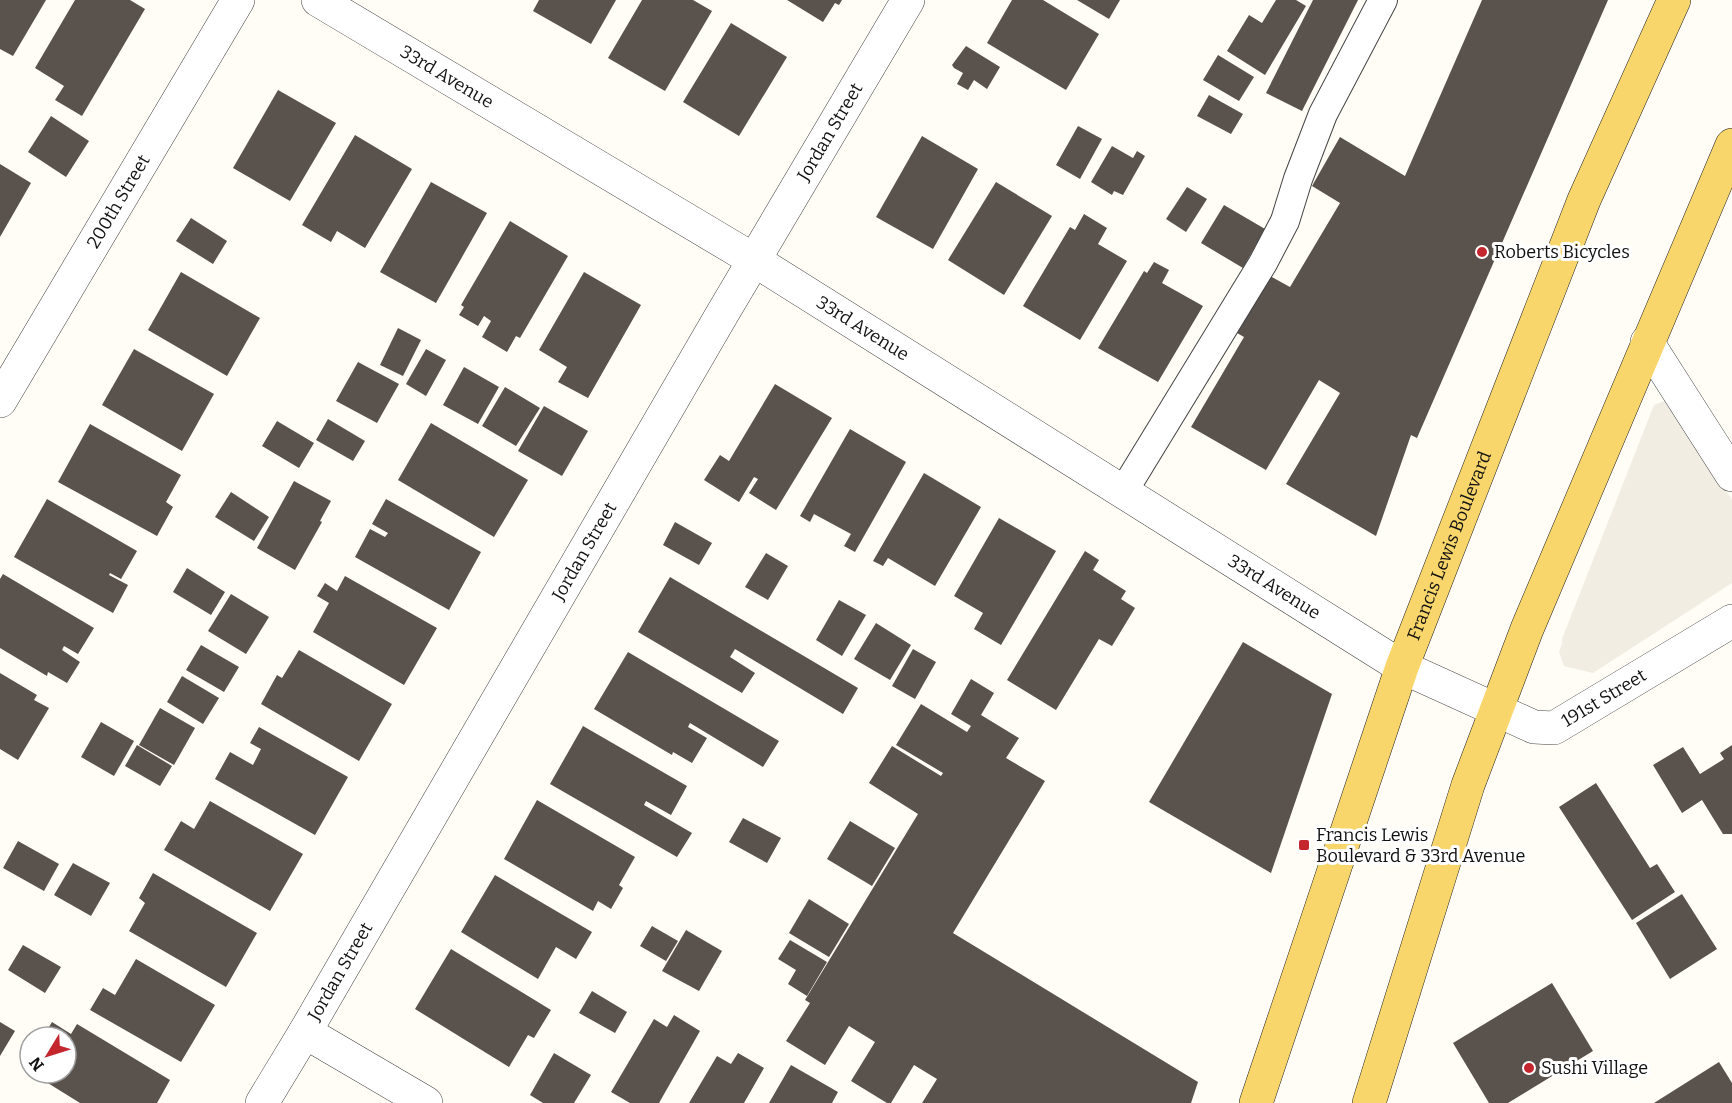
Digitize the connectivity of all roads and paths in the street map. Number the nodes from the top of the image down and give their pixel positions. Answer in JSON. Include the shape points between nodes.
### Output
{"nodes":[{"id":1,"x":238,"y":0,"type":"edge"},
{"id":2,"x":318,"y":0,"type":"edge"},
{"id":3,"x":908,"y":0,"type":"edge"},
{"id":4,"x":1383,"y":0,"type":"edge"},
{"id":5,"x":1674,"y":0,"type":"edge"},
{"id":6,"x":1732,"y":145,"type":"edge"},
{"id":7,"x":754,"y":260,"type":"junction"},
{"id":8,"x":1647,"y":342,"type":"junction"},
{"id":9,"x":0,"y":401,"type":"edge"},
{"id":10,"x":1732,"y":475,"type":"edge"},
{"id":11,"x":1123,"y":492,"type":"junction"},
{"id":12,"x":1732,"y":621,"type":"edge"},
{"id":13,"x":1402,"y":667,"type":"junction"},
{"id":14,"x":1496,"y":710,"type":"junction"},
{"id":15,"x":305,"y":1032,"type":"junction"},
{"id":16,"x":262,"y":1103,"type":"edge"},
{"id":17,"x":426,"y":1103,"type":"edge"},
{"id":18,"x":1256,"y":1103,"type":"edge"},
{"id":19,"x":1369,"y":1103,"type":"edge"}],
"edges":[{"from":1,"to":9,"type":"street","name":"200th Street"},
{"from":2,"to":7,"type":"street","name":"33rd Avenue"},
{"from":3,"to":7,"type":"street","name":"Jordan Street"},
{"from":4,"to":11,"type":"lane","via":[[1323,114],[1274,242]]},
{"from":5,"to":13,"type":"main road","name":"Francis Lewis Boulevard","via":[[1584,200]]},
{"from":6,"to":8,"type":"main road"},
{"from":7,"to":11,"type":"street","name":"33rd Avenue"},
{"from":7,"to":15,"type":"street","name":"Jordan Street"},
{"from":8,"to":10,"type":"street"},
{"from":8,"to":14,"type":"main road"},
{"from":11,"to":13,"type":"street","name":"33rd Avenue"},
{"from":12,"to":14,"type":"street","name":"191st Street","via":[[1554,728],[1534,727]]},
{"from":13,"to":14,"type":"street","name":"191st Street"},
{"from":13,"to":18,"type":"main road","name":"Francis Lewis Boulevard"},
{"from":14,"to":19,"type":"main road","via":[[1468,785]]},
{"from":15,"to":16,"type":"street","name":"Jordan Street"},
{"from":15,"to":17,"type":"street"}]}
